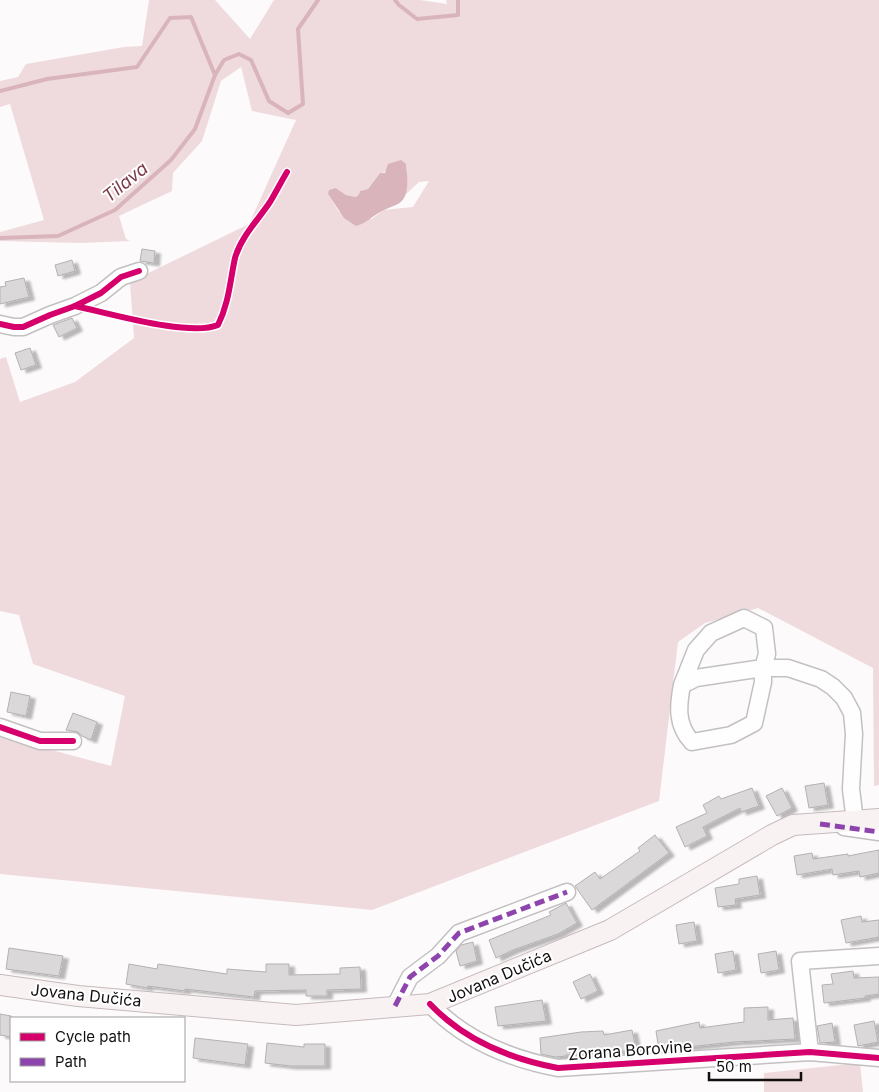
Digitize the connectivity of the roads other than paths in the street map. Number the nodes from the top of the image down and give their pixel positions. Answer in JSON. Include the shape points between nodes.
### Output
{"nodes":[{"id":1,"x":139,"y":271,"type":"dead end"},
{"id":2,"x":0,"y":324,"type":"edge"},
{"id":3,"x":763,"y":668,"type":"junction"},
{"id":4,"x":682,"y":685,"type":"junction"},
{"id":5,"x":0,"y":727,"type":"edge"},
{"id":6,"x":73,"y":741,"type":"dead end"},
{"id":7,"x":879,"y":819,"type":"edge"},
{"id":8,"x":855,"y":821,"type":"junction"},
{"id":9,"x":820,"y":824,"type":"junction"},
{"id":10,"x":879,"y":832,"type":"edge"},
{"id":11,"x":566,"y":892,"type":"dead end"},
{"id":12,"x":879,"y":956,"type":"edge"},
{"id":13,"x":0,"y":985,"type":"edge"},
{"id":14,"x":430,"y":1004,"type":"junction"},
{"id":15,"x":395,"y":1006,"type":"junction"},
{"id":16,"x":810,"y":1052,"type":"junction"},
{"id":17,"x":879,"y":1058,"type":"edge"}],
"edges":[{"from":1,"to":2,"type":"street","via":[[121,277],[101,293],[76,306],[28,325]]},
{"from":3,"to":4,"type":"street","via":[[696,678]]},
{"from":3,"to":4,"type":"street","via":[[767,654],[764,628],[744,618],[711,633],[696,650]]},
{"from":3,"to":4,"type":"street","via":[[754,723],[731,735],[692,742],[684,733],[678,707]]},
{"from":3,"to":8,"type":"street","via":[[788,668],[821,679],[844,698],[852,713],[854,734],[851,789]]},
{"from":5,"to":6,"type":"street","via":[[40,741]]},
{"from":7,"to":8,"type":"main road","name":"Jovana Dučića"},
{"from":8,"to":9,"type":"main road","name":"Jovana Dučića"},
{"from":9,"to":10,"type":"street"},
{"from":9,"to":14,"type":"main road","name":"Jovana Dučića","via":[[793,825],[610,930]]},
{"from":11,"to":15,"type":"street","via":[[459,932],[438,956],[410,977]]},
{"from":12,"to":16,"type":"street","via":[[800,961]]},
{"from":13,"to":15,"type":"main road","name":"Jovana Dučića","via":[[78,996],[296,1014]]},
{"from":14,"to":15,"type":"main road","name":"Jovana Dučića"},
{"from":14,"to":16,"type":"street","name":"Zorana Borovine","via":[[457,1028],[498,1050],[532,1063],[558,1068]]},
{"from":16,"to":17,"type":"street","name":"Zorana Borovine"}]}
